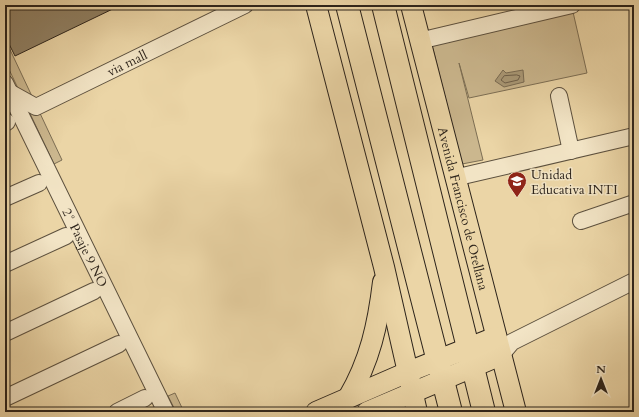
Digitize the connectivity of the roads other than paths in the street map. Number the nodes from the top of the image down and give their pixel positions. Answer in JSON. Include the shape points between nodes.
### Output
{"nodes":[{"id":1,"x":245,"y":5,"type":"edge"},
{"id":2,"x":316,"y":5,"type":"edge"},
{"id":3,"x":347,"y":5,"type":"edge"},
{"id":4,"x":383,"y":5,"type":"edge"},
{"id":5,"x":411,"y":5,"type":"edge"},
{"id":6,"x":572,"y":5,"type":"edge"},
{"id":7,"x":418,"y":41,"type":"junction"},
{"id":8,"x":7,"y":88,"type":"edge"},
{"id":9,"x":559,"y":96,"type":"dead end"},
{"id":10,"x":634,"y":136,"type":"edge"},
{"id":11,"x":571,"y":151,"type":"junction"},
{"id":12,"x":454,"y":178,"type":"junction"},
{"id":13,"x":39,"y":183,"type":"dead end"},
{"id":14,"x":5,"y":198,"type":"edge"},
{"id":15,"x":634,"y":203,"type":"edge"},
{"id":16,"x":581,"y":221,"type":"dead end"},
{"id":17,"x":66,"y":236,"type":"dead end"},
{"id":18,"x":5,"y":264,"type":"edge"},
{"id":19,"x":384,"y":267,"type":"junction"},
{"id":20,"x":634,"y":281,"type":"edge"},
{"id":21,"x":94,"y":291,"type":"dead end"},
{"id":22,"x":5,"y":333,"type":"edge"},
{"id":23,"x":119,"y":344,"type":"dead end"},
{"id":24,"x":503,"y":345,"type":"junction"},
{"id":25,"x":471,"y":358,"type":"junction"},
{"id":26,"x":440,"y":370,"type":"junction"},
{"id":27,"x":408,"y":372,"type":"junction"},
{"id":28,"x":413,"y":392,"type":"junction"},
{"id":29,"x":5,"y":398,"type":"edge"},
{"id":30,"x":145,"y":398,"type":"dead end"},
{"id":31,"x":348,"y":398,"type":"junction"},
{"id":32,"x":117,"y":412,"type":"edge"},
{"id":33,"x":166,"y":412,"type":"edge"},
{"id":34,"x":316,"y":412,"type":"edge"},
{"id":35,"x":367,"y":412,"type":"edge"},
{"id":36,"x":417,"y":412,"type":"edge"},
{"id":37,"x":451,"y":412,"type":"edge"},
{"id":38,"x":484,"y":412,"type":"edge"},
{"id":39,"x":516,"y":412,"type":"edge"}],
"edges":[{"from":1,"to":8,"type":"street","name":"via mall","via":[[36,107]]},
{"from":2,"to":19,"type":"main road"},
{"from":3,"to":26,"type":"highway"},
{"from":4,"to":25,"type":"highway","name":"Avenida Francisco de Orellana"},
{"from":5,"to":7,"type":"main road","name":"Avenida Francisco de Orellana"},
{"from":6,"to":7,"type":"street"},
{"from":7,"to":12,"type":"main road","name":"Avenida Francisco de Orellana"},
{"from":8,"to":33,"type":"street","name":"2° Pasaje 9 NO"},
{"from":9,"to":11,"type":"street"},
{"from":10,"to":11,"type":"street"},
{"from":11,"to":12,"type":"street"},
{"from":12,"to":24,"type":"main road","name":"Avenida Francisco de Orellana"},
{"from":13,"to":14,"type":"street"},
{"from":15,"to":16,"type":"street"},
{"from":17,"to":18,"type":"street"},
{"from":19,"to":27,"type":"main road"},
{"from":19,"to":31,"type":"main road","via":[[375,334],[364,367]]},
{"from":20,"to":24,"type":"street"},
{"from":21,"to":22,"type":"street"},
{"from":23,"to":29,"type":"street"},
{"from":24,"to":25,"type":"main road"},
{"from":24,"to":39,"type":"main road","name":"Avenida Francisco de Orellana"},
{"from":25,"to":26,"type":"main road"},
{"from":25,"to":38,"type":"highway","name":"Avenida Francisco de Orellana"},
{"from":26,"to":27,"type":"main road"},
{"from":26,"to":28,"type":"main road"},
{"from":26,"to":37,"type":"highway"},
{"from":27,"to":28,"type":"main road"},
{"from":27,"to":31,"type":"main road"},
{"from":28,"to":35,"type":"main road"},
{"from":28,"to":36,"type":"main road"},
{"from":30,"to":32,"type":"street"},
{"from":31,"to":34,"type":"main road"}]}
